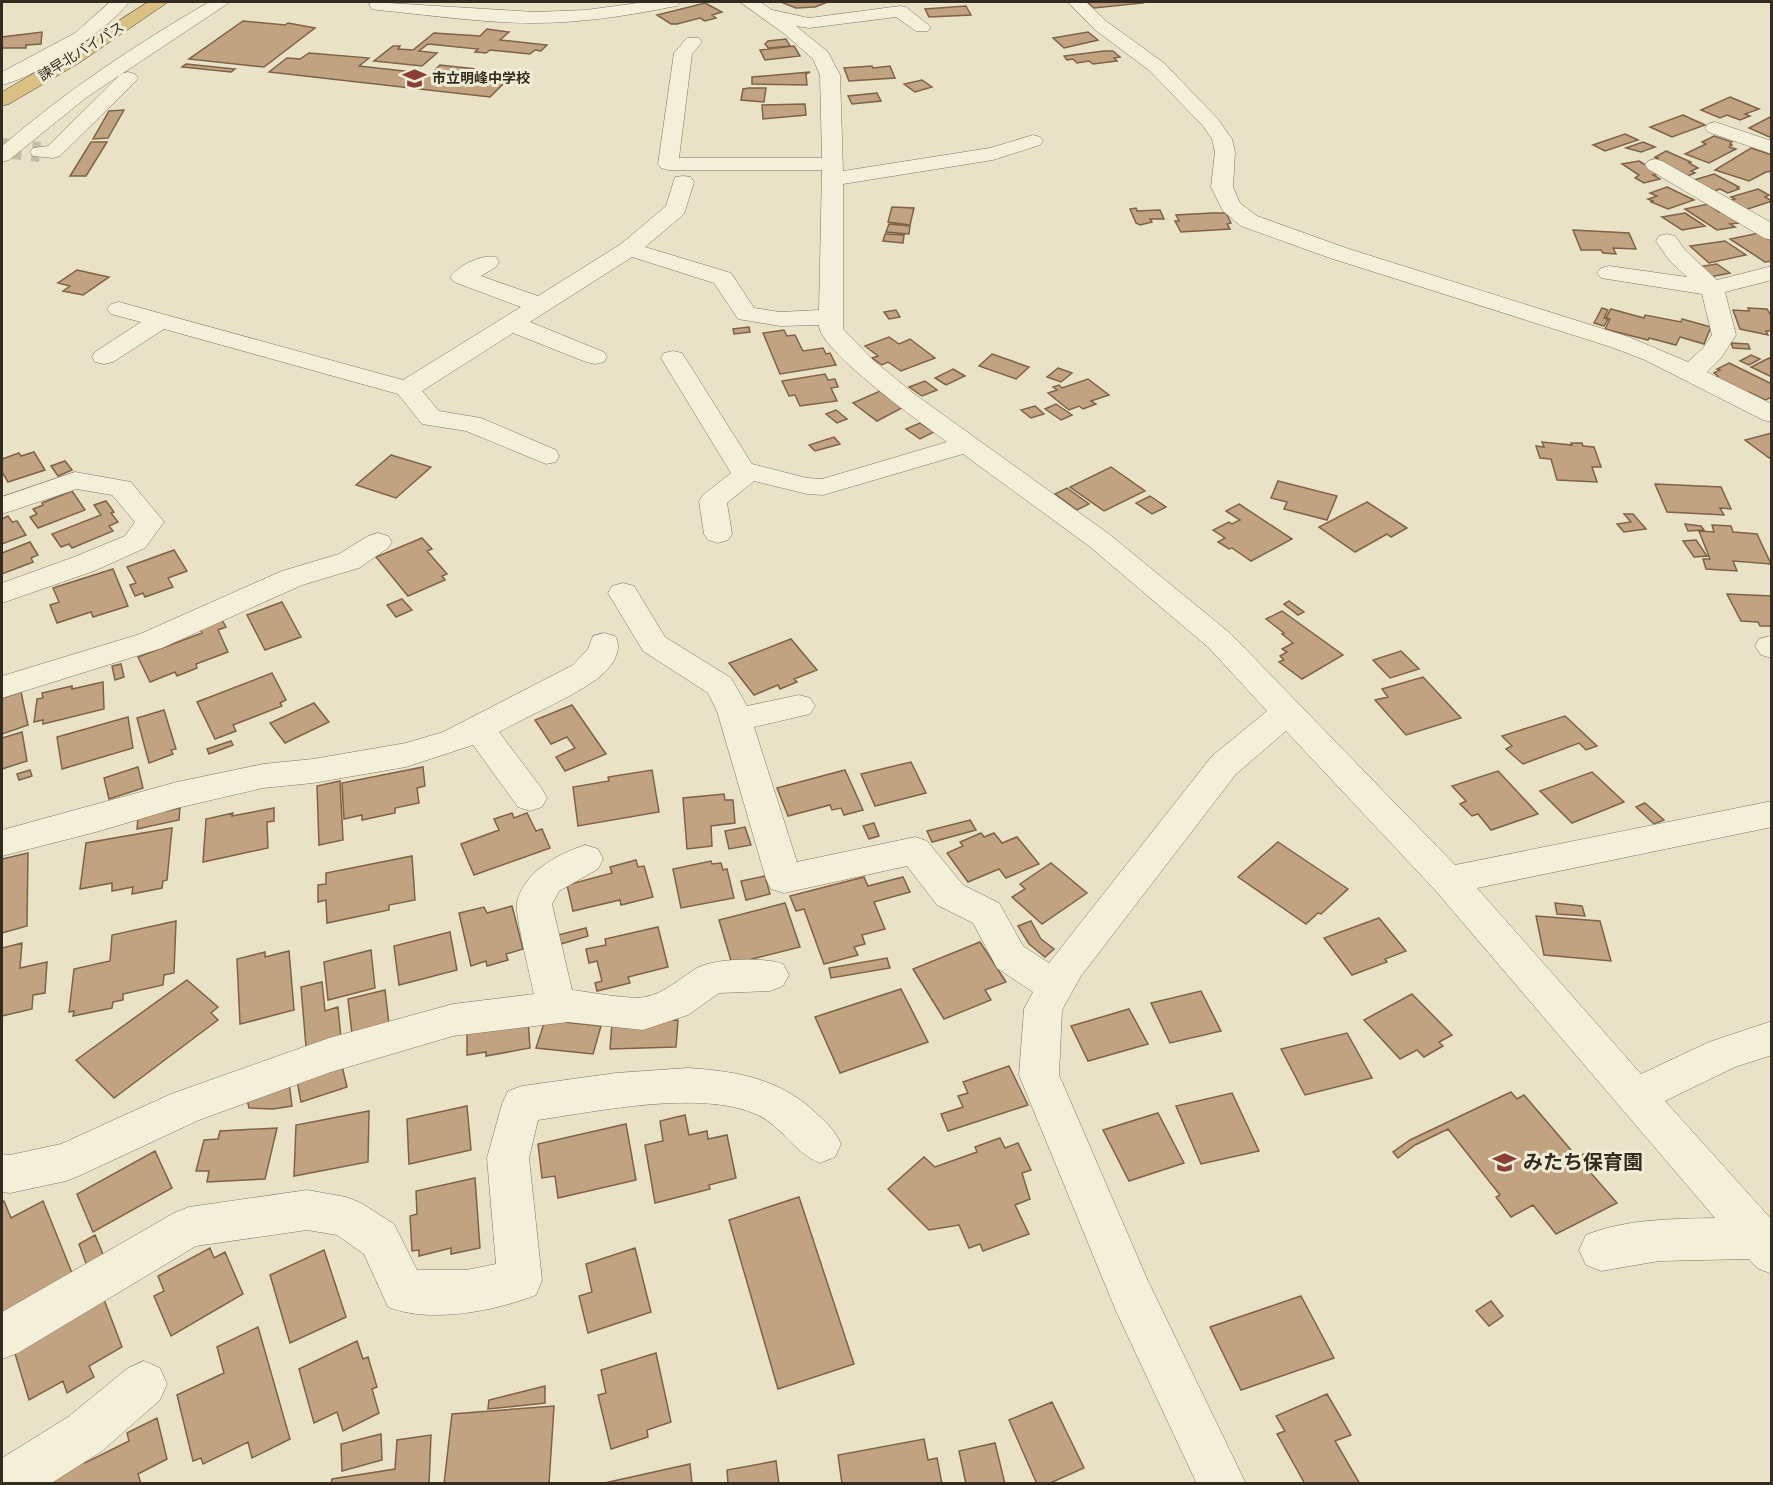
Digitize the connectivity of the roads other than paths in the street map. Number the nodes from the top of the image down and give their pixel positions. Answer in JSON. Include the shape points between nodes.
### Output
{"nodes":[{"id":1,"x":120,"y":2,"type":"edge"},
{"id":2,"x":159,"y":2,"type":"edge"},
{"id":3,"x":221,"y":2,"type":"edge"},
{"id":4,"x":671,"y":2,"type":"edge"},
{"id":5,"x":1076,"y":2,"type":"edge"},
{"id":6,"x":378,"y":5,"type":"dead end"},
{"id":7,"x":759,"y":8,"type":"edge"},
{"id":8,"x":202,"y":13,"type":"junction"},
{"id":9,"x":922,"y":27,"type":"dead end"},
{"id":10,"x":693,"y":42,"type":"dead end"},
{"id":11,"x":2,"y":78,"type":"edge"},
{"id":12,"x":2,"y":100,"type":"edge"},
{"id":13,"x":1715,"y":128,"type":"dead end"},
{"id":14,"x":1033,"y":141,"type":"dead end"},
{"id":15,"x":1772,"y":148,"type":"edge"},
{"id":16,"x":40,"y":152,"type":"tunnel mouth"},
{"id":17,"x":2,"y":156,"type":"edge"},
{"id":18,"x":1654,"y":165,"type":"dead end"},
{"id":19,"x":832,"y":171,"type":"junction"},
{"id":20,"x":683,"y":182,"type":"dead end"},
{"id":21,"x":1772,"y":233,"type":"edge"},
{"id":22,"x":1667,"y":241,"type":"dead end"},
{"id":23,"x":629,"y":249,"type":"junction"},
{"id":24,"x":488,"y":262,"type":"dead end"},
{"id":25,"x":1609,"y":273,"type":"dead end"},
{"id":26,"x":1772,"y":273,"type":"edge"},
{"id":27,"x":1723,"y":285,"type":"junction"},
{"id":28,"x":1772,"y":291,"type":"edge"},
{"id":29,"x":539,"y":305,"type":"junction"},
{"id":30,"x":119,"y":309,"type":"dead end"},
{"id":31,"x":831,"y":317,"type":"junction"},
{"id":32,"x":161,"y":320,"type":"junction"},
{"id":33,"x":511,"y":323,"type":"junction"},
{"id":34,"x":104,"y":357,"type":"dead end"},
{"id":35,"x":595,"y":357,"type":"dead end"},
{"id":36,"x":669,"y":369,"type":"dead end"},
{"id":37,"x":1690,"y":373,"type":"junction"},
{"id":38,"x":407,"y":389,"type":"junction"},
{"id":39,"x":1771,"y":414,"type":"edge"},
{"id":40,"x":967,"y":444,"type":"junction"},
{"id":41,"x":546,"y":456,"type":"dead end"},
{"id":42,"x":749,"y":472,"type":"junction"},
{"id":43,"x":2,"y":506,"type":"edge"},
{"id":44,"x":718,"y":534,"type":"dead end"},
{"id":45,"x":378,"y":542,"type":"dead end"},
{"id":46,"x":2,"y":593,"type":"edge"},
{"id":47,"x":623,"y":593,"type":"dead end"},
{"id":48,"x":604,"y":643,"type":"dead end"},
{"id":49,"x":2,"y":687,"type":"edge"},
{"id":50,"x":800,"y":706,"type":"dead end"},
{"id":51,"x":1288,"y":711,"type":"junction"},
{"id":52,"x":736,"y":720,"type":"junction"},
{"id":53,"x":478,"y":728,"type":"junction"},
{"id":54,"x":531,"y":798,"type":"dead end"},
{"id":55,"x":1772,"y":814,"type":"edge"},
{"id":56,"x":2,"y":843,"type":"edge"},
{"id":57,"x":585,"y":859,"type":"dead end"},
{"id":58,"x":1448,"y":880,"type":"junction"},
{"id":59,"x":770,"y":975,"type":"dead end"},
{"id":60,"x":1056,"y":987,"type":"junction"},
{"id":61,"x":556,"y":1007,"type":"junction"},
{"id":62,"x":1772,"y":1038,"type":"edge"},
{"id":63,"x":1635,"y":1096,"type":"junction"},
{"id":64,"x":820,"y":1144,"type":"dead end"},
{"id":65,"x":2,"y":1173,"type":"edge"},
{"id":66,"x":1765,"y":1246,"type":"edge"},
{"id":67,"x":1601,"y":1250,"type":"dead end"},
{"id":68,"x":2,"y":1337,"type":"edge"},
{"id":69,"x":144,"y":1384,"type":"dead end"},
{"id":70,"x":5,"y":1484,"type":"edge"},
{"id":71,"x":1222,"y":1484,"type":"edge"}],
"edges":[{"from":1,"to":11,"type":"street","via":[[81,37]]},
{"from":2,"to":12,"type":"highway","name":"諫早北バイパス"},
{"from":3,"to":8,"type":"street"},
{"from":4,"to":6,"type":"street","via":[[605,14],[557,17]]},
{"from":5,"to":37,"type":"street","via":[[1157,67],[1210,122],[1222,139],[1225,152],[1222,187],[1231,206],[1249,221],[1620,342]]},
{"from":7,"to":9,"type":"street","via":[[809,23],[900,11]]},
{"from":7,"to":19,"type":"street","via":[[821,56],[830,75]]},
{"from":8,"to":16,"type":"street","via":[[208,18],[137,69],[53,152]]},
{"from":8,"to":17,"type":"street","via":[[101,76]]},
{"from":10,"to":19,"type":"street","via":[[683,53],[668,164]]},
{"from":13,"to":15,"type":"street"},
{"from":14,"to":19,"type":"street","via":[[993,154]]},
{"from":18,"to":21,"type":"street"},
{"from":19,"to":31,"type":"street"},
{"from":20,"to":23,"type":"street","via":[[676,209]]},
{"from":22,"to":27,"type":"street","via":[[1684,262]]},
{"from":23,"to":29,"type":"street"},
{"from":23,"to":31,"type":"street","via":[[723,278],[746,315],[780,319]]},
{"from":24,"to":29,"type":"street","via":[[462,277]]},
{"from":25,"to":27,"type":"street"},
{"from":26,"to":27,"type":"street"},
{"from":27,"to":28,"type":"street"},
{"from":27,"to":37,"type":"street","via":[[1724,335],[1712,353]]},
{"from":29,"to":33,"type":"street"},
{"from":30,"to":32,"type":"street"},
{"from":31,"to":40,"type":"street","via":[[831,330],[864,365]]},
{"from":32,"to":34,"type":"street"},
{"from":32,"to":38,"type":"street"},
{"from":33,"to":35,"type":"street"},
{"from":33,"to":38,"type":"street"},
{"from":36,"to":42,"type":"street","via":[[742,470]]},
{"from":37,"to":39,"type":"street"},
{"from":38,"to":41,"type":"street","via":[[431,417],[472,424]]},
{"from":40,"to":42,"type":"street","via":[[823,487]]},
{"from":40,"to":51,"type":"street","via":[[1099,540],[1220,641]]},
{"from":42,"to":44,"type":"street","via":[[713,501]]},
{"from":43,"to":46,"type":"street","via":[[75,480],[121,488],[150,522],[135,542]]},
{"from":45,"to":49,"type":"street","via":[[349,561],[292,578],[151,641]]},
{"from":47,"to":52,"type":"street","via":[[654,644],[720,686]]},
{"from":48,"to":53,"type":"street","via":[[603,652],[584,673]]},
{"from":50,"to":52,"type":"street"},
{"from":51,"to":58,"type":"street"},
{"from":51,"to":60,"type":"street","via":[[1224,765],[1068,965]]},
{"from":52,"to":60,"type":"street","via":[[784,879],[915,851],[950,895],[986,914],[1010,957]]},
{"from":53,"to":54,"type":"street"},
{"from":53,"to":56,"type":"street","via":[[455,740],[406,755],[263,776]]},
{"from":55,"to":58,"type":"street"},
{"from":57,"to":61,"type":"street","via":[[546,881],[534,904]]},
{"from":58,"to":63,"type":"street"},
{"from":59,"to":61,"type":"street","via":[[712,978],[674,1004],[644,1014]]},
{"from":60,"to":71,"type":"street","via":[[1043,1009],[1039,1075],[1132,1296]]},
{"from":61,"to":65,"type":"street","via":[[453,1020],[329,1055],[185,1107],[66,1162]]},
{"from":62,"to":63,"type":"street","via":[[1723,1054]]},
{"from":63,"to":66,"type":"street"},
{"from":64,"to":68,"type":"street","via":[[775,1104],[741,1090],[669,1085],[522,1104],[508,1158],[520,1280],[466,1292],[404,1292],[379,1239],[346,1217],[307,1210],[189,1227]]},
{"from":66,"to":67,"type":"street","via":[[1659,1240]]},
{"from":69,"to":70,"type":"street","via":[[85,1434]]}]}
